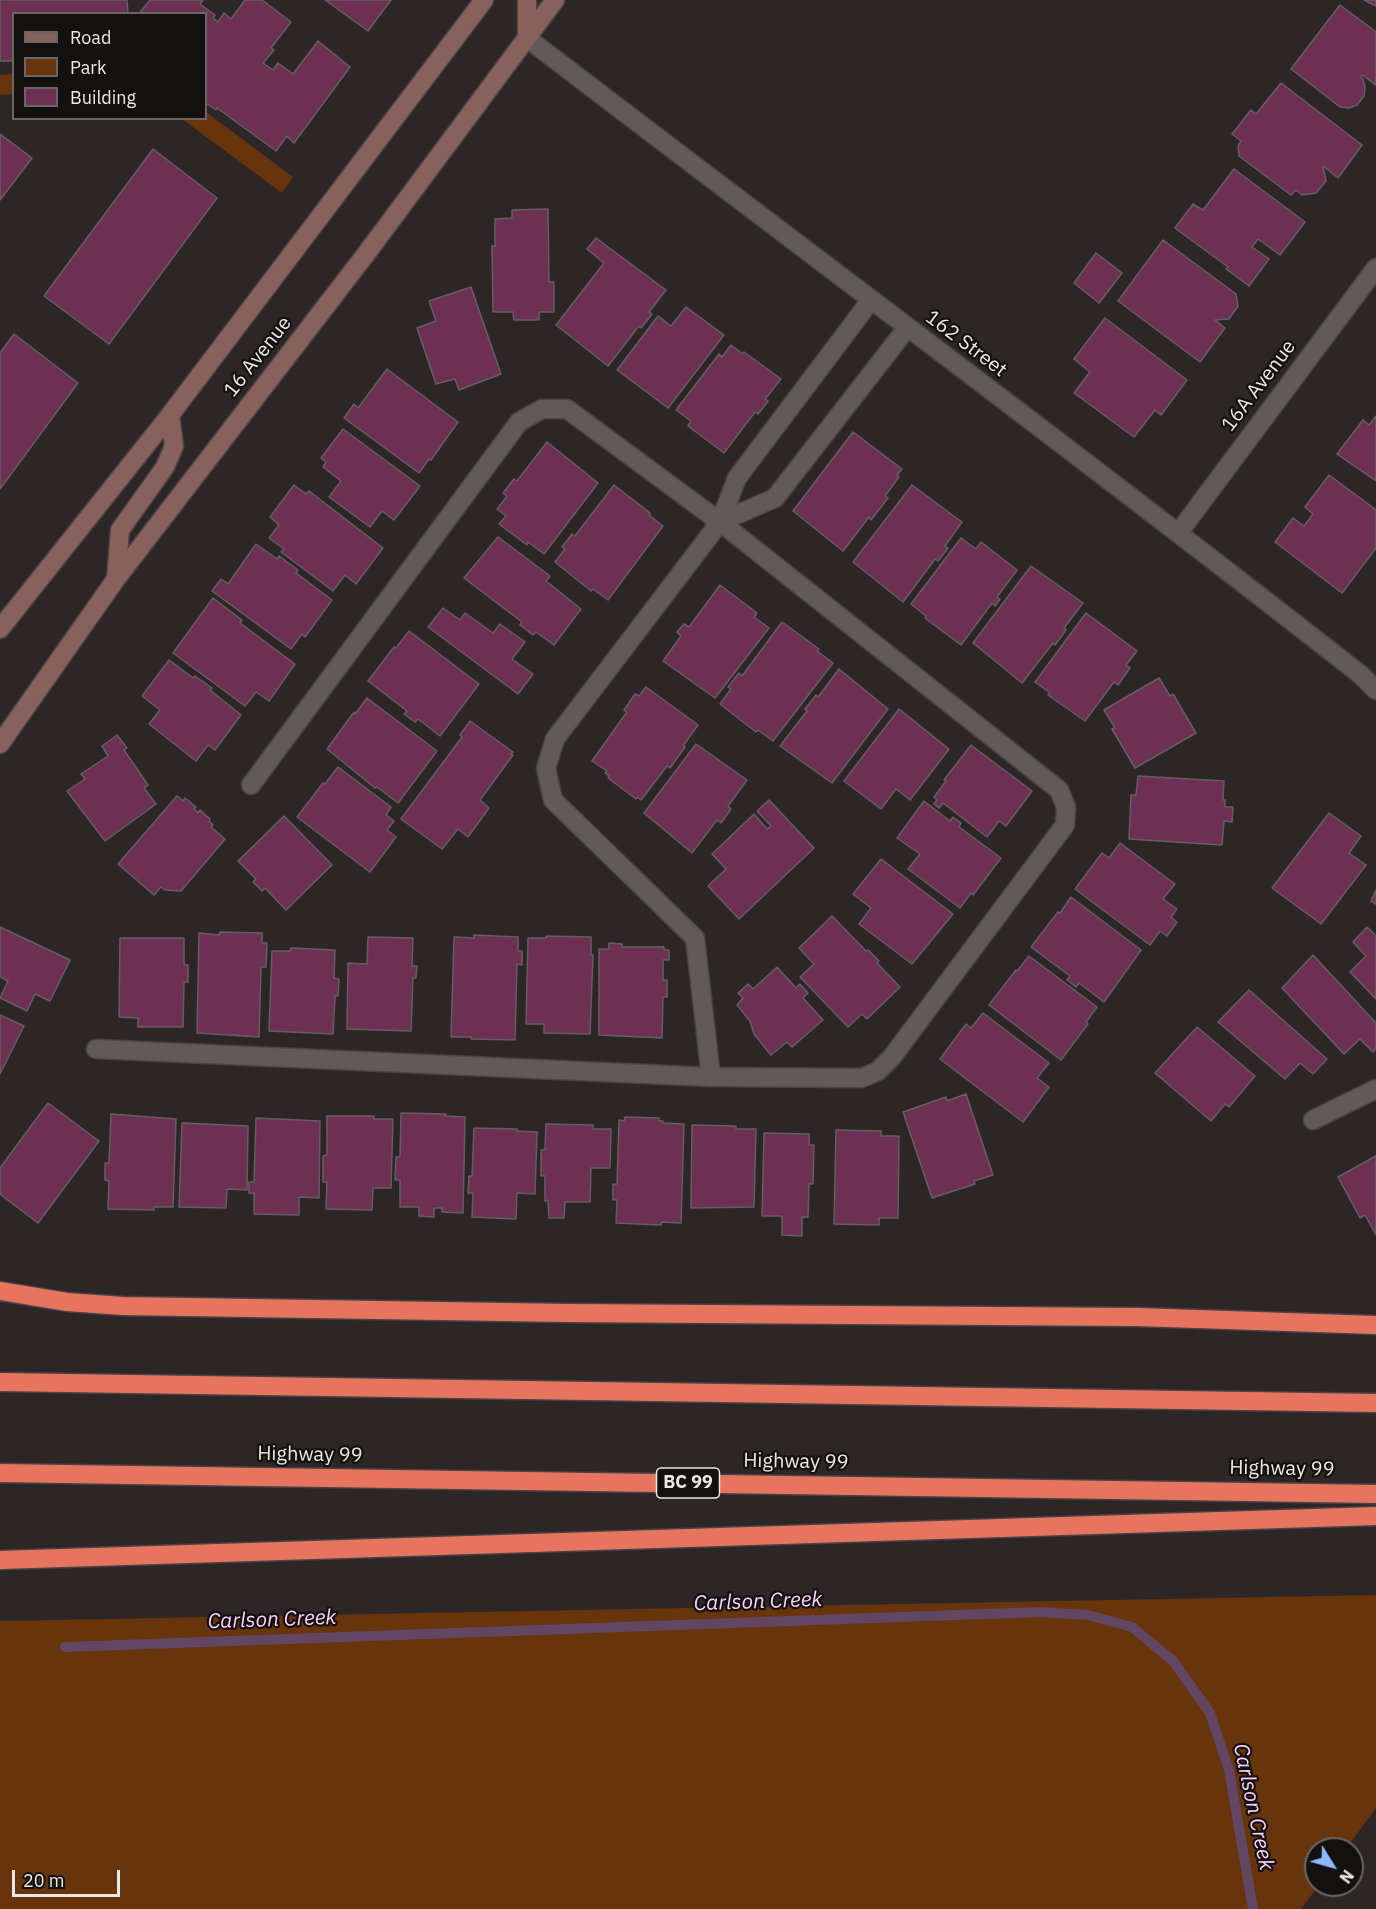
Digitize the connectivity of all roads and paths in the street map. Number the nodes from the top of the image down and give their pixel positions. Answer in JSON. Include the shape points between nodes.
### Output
{"nodes":[{"id":1,"x":484,"y":0,"type":"edge"},
{"id":2,"x":526,"y":0,"type":"edge"},
{"id":3,"x":555,"y":0,"type":"edge"},
{"id":4,"x":527,"y":38,"type":"junction"},
{"id":5,"x":1376,"y":268,"type":"edge"},
{"id":6,"x":871,"y":300,"type":"junction"},
{"id":7,"x":907,"y":328,"type":"junction"},
{"id":8,"x":170,"y":415,"type":"junction"},
{"id":9,"x":720,"y":522,"type":"junction"},
{"id":10,"x":1179,"y":532,"type":"junction"},
{"id":11,"x":116,"y":579,"type":"junction"},
{"id":12,"x":0,"y":628,"type":"edge"},
{"id":13,"x":1376,"y":690,"type":"edge"},
{"id":14,"x":0,"y":744,"type":"edge"},
{"id":15,"x":251,"y":785,"type":"dead end"},
{"id":16,"x":96,"y":1049,"type":"dead end"},
{"id":17,"x":711,"y":1077,"type":"junction"},
{"id":18,"x":1376,"y":1089,"type":"edge"},
{"id":19,"x":1313,"y":1120,"type":"dead end"},
{"id":20,"x":0,"y":1290,"type":"edge"},
{"id":21,"x":1376,"y":1325,"type":"edge"},
{"id":22,"x":0,"y":1382,"type":"edge"},
{"id":23,"x":1376,"y":1403,"type":"edge"},
{"id":24,"x":0,"y":1473,"type":"edge"},
{"id":25,"x":1376,"y":1494,"type":"edge"},
{"id":26,"x":1376,"y":1516,"type":"edge"},
{"id":27,"x":0,"y":1560,"type":"edge"}],
"edges":[{"from":1,"to":8,"type":"main road","name":"16 Avenue"},
{"from":2,"to":4,"type":"main road"},
{"from":3,"to":4,"type":"main road","name":"16 Avenue"},
{"from":4,"to":6,"type":"street","name":"162 Street"},
{"from":4,"to":11,"type":"main road","name":"16 Avenue"},
{"from":5,"to":10,"type":"street","name":"16A Avenue"},
{"from":6,"to":7,"type":"street","name":"162 Street"},
{"from":6,"to":9,"type":"street","via":[[737,478]]},
{"from":7,"to":9,"type":"street","via":[[775,498]]},
{"from":7,"to":10,"type":"street","name":"162 Street"},
{"from":8,"to":11,"type":"main road","via":[[174,446],[165,467],[120,530]]},
{"from":8,"to":12,"type":"main road","name":"16 Avenue"},
{"from":9,"to":15,"type":"street","via":[[567,409],[542,409],[519,422]]},
{"from":9,"to":17,"type":"street","via":[[555,739],[546,768],[554,800],[695,938]]},
{"from":9,"to":17,"type":"street","via":[[1059,790],[1066,807],[1065,825],[878,1071],[862,1078]]},
{"from":10,"to":13,"type":"street","name":"162 Street"},
{"from":11,"to":14,"type":"main road","name":"16 Avenue"},
{"from":16,"to":17,"type":"street"},
{"from":18,"to":19,"type":"street"},
{"from":20,"to":21,"type":"highway","via":[[67,1302],[123,1306],[1137,1317]]},
{"from":22,"to":23,"type":"highway"},
{"from":24,"to":25,"type":"highway","name":"Highway 99","number":"BC 99"},
{"from":26,"to":27,"type":"highway"}]}
